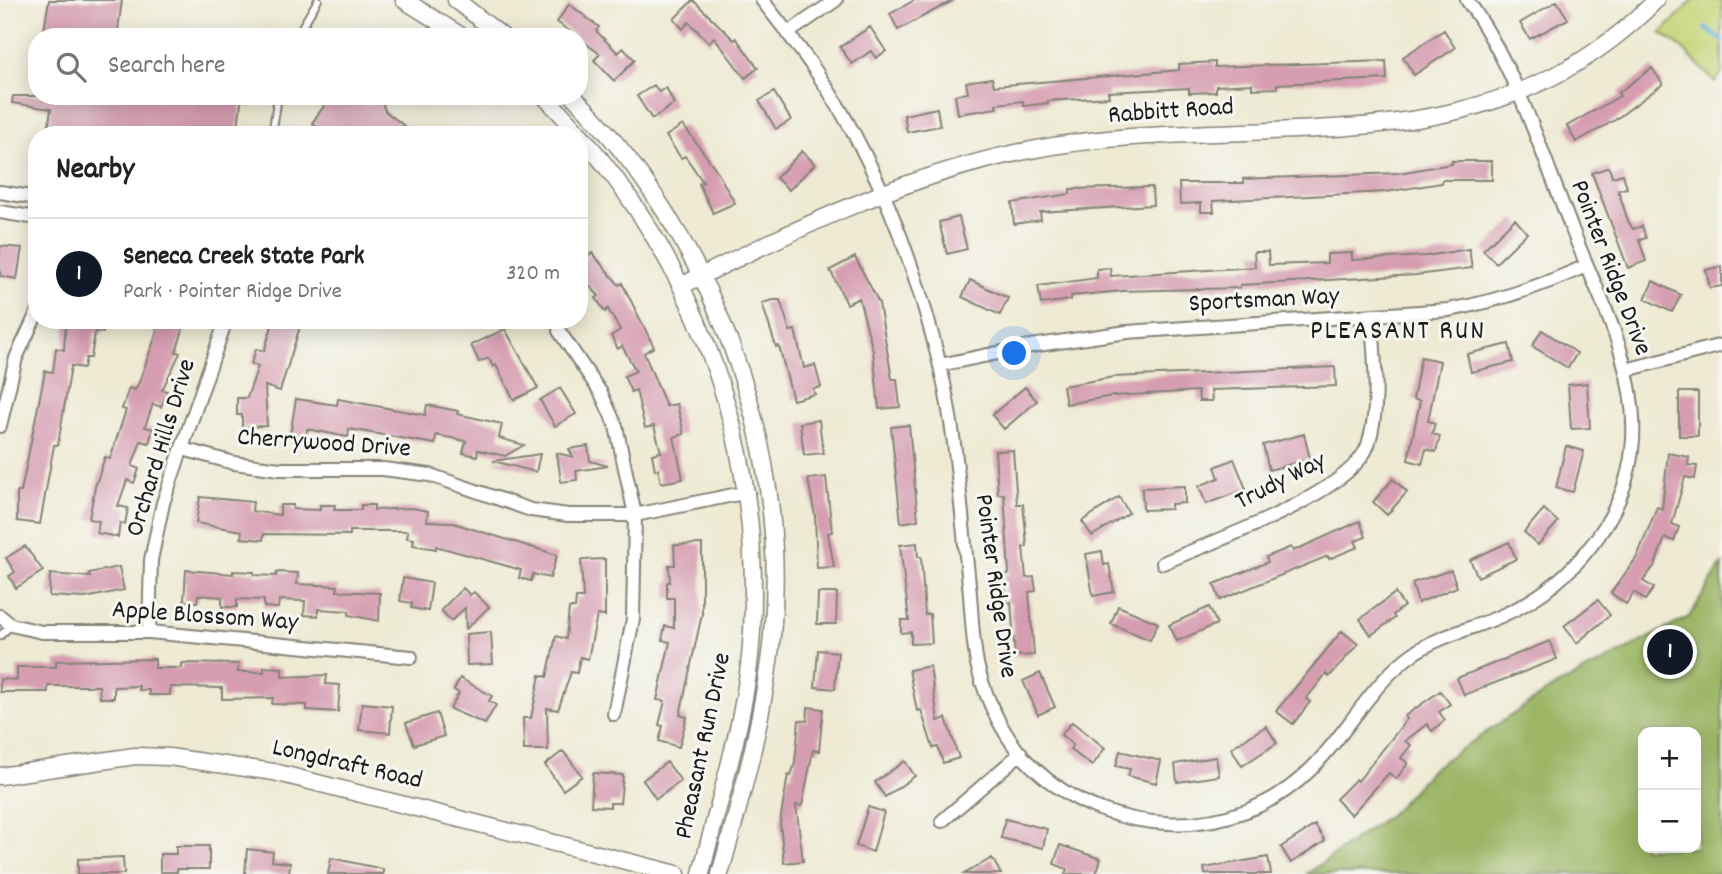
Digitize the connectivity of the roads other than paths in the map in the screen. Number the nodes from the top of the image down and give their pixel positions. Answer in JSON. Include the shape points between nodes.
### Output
{"nodes":[{"id":1,"x":318,"y":0,"type":"edge"},
{"id":2,"x":404,"y":0,"type":"edge"},
{"id":3,"x":456,"y":0,"type":"edge"},
{"id":4,"x":762,"y":0,"type":"edge"},
{"id":5,"x":836,"y":0,"type":"edge"},
{"id":6,"x":1467,"y":0,"type":"edge"},
{"id":7,"x":1656,"y":0,"type":"edge"},
{"id":8,"x":301,"y":28,"type":"edge"},
{"id":9,"x":449,"y":28,"type":"edge"},
{"id":10,"x":492,"y":28,"type":"edge"},
{"id":11,"x":788,"y":33,"type":"junction"},
{"id":12,"x":1518,"y":94,"type":"junction"},
{"id":13,"x":277,"y":105,"type":"edge"},
{"id":14,"x":553,"y":105,"type":"edge"},
{"id":15,"x":581,"y":105,"type":"edge"},
{"id":16,"x":273,"y":126,"type":"edge"},
{"id":17,"x":574,"y":126,"type":"edge"},
{"id":18,"x":588,"y":142,"type":"edge"},
{"id":19,"x":0,"y":192,"type":"edge"},
{"id":20,"x":881,"y":193,"type":"junction"},
{"id":21,"x":28,"y":197,"type":"edge"},
{"id":22,"x":0,"y":212,"type":"edge"},
{"id":23,"x":28,"y":217,"type":"edge"},
{"id":24,"x":1586,"y":266,"type":"junction"},
{"id":25,"x":701,"y":276,"type":"junction"},
{"id":26,"x":682,"y":285,"type":"junction"},
{"id":27,"x":1372,"y":318,"type":"junction"},
{"id":28,"x":30,"y":329,"type":"edge"},
{"id":29,"x":223,"y":329,"type":"edge"},
{"id":30,"x":559,"y":331,"type":"dead end"},
{"id":31,"x":1722,"y":345,"type":"edge"},
{"id":32,"x":940,"y":365,"type":"junction"},
{"id":33,"x":1626,"y":370,"type":"junction"},
{"id":34,"x":0,"y":426,"type":"edge"},
{"id":35,"x":183,"y":449,"type":"junction"},
{"id":36,"x":748,"y":492,"type":"junction"},
{"id":37,"x":635,"y":515,"type":"junction"},
{"id":38,"x":1163,"y":563,"type":"dead end"},
{"id":39,"x":0,"y":616,"type":"edge"},
{"id":40,"x":11,"y":625,"type":"junction"},
{"id":41,"x":149,"y":632,"type":"junction"},
{"id":42,"x":0,"y":636,"type":"edge"},
{"id":43,"x":411,"y":657,"type":"dead end"},
{"id":44,"x":614,"y":714,"type":"dead end"},
{"id":45,"x":1021,"y":753,"type":"junction"},
{"id":46,"x":0,"y":776,"type":"edge"},
{"id":47,"x":942,"y":821,"type":"dead end"},
{"id":48,"x":677,"y":874,"type":"edge"},
{"id":49,"x":701,"y":874,"type":"edge"},
{"id":50,"x":720,"y":874,"type":"edge"}],
"edges":[{"from":1,"to":8,"type":"lane"},
{"from":2,"to":9,"type":"street"},
{"from":3,"to":10,"type":"street"},
{"from":4,"to":11,"type":"street","name":"Pointer Ridge Drive"},
{"from":5,"to":11,"type":"street"},
{"from":6,"to":12,"type":"street","name":"Pointer Ridge Drive","via":[[1486,26]]},
{"from":7,"to":12,"type":"street","name":"Rabbitt Road","via":[[1607,46]]},
{"from":11,"to":20,"type":"street","name":"Pointer Ridge Drive","via":[[844,117]]},
{"from":12,"to":20,"type":"street","name":"Rabbitt Road","via":[[1421,121],[1033,149],[955,167]]},
{"from":12,"to":24,"type":"street","name":"Pointer Ridge Drive"},
{"from":13,"to":16,"type":"lane"},
{"from":14,"to":17,"type":"street","name":"Pheasant Run Drive"},
{"from":15,"to":25,"type":"street","name":"Pheasant Run Drive","via":[[632,164],[672,222]]},
{"from":18,"to":26,"type":"street","name":"Pheasant Run Drive","via":[[654,233]]},
{"from":19,"to":21,"type":"street"},
{"from":20,"to":25,"type":"street","name":"Rabbitt Road"},
{"from":20,"to":32,"type":"street","name":"Pointer Ridge Drive","via":[[913,268]]},
{"from":22,"to":23,"type":"street"},
{"from":24,"to":27,"type":"street","name":"Sportsman Way","via":[[1483,304]]},
{"from":24,"to":33,"type":"street","name":"Pointer Ridge Drive"},
{"from":25,"to":26,"type":"street","name":"Rabbitt Road"},
{"from":25,"to":50,"type":"street","name":"Pheasant Run Drive","via":[[749,404],[768,489],[774,564],[763,706]]},
{"from":26,"to":36,"type":"street","name":"Pheasant Run Drive","via":[[709,345],[730,409]]},
{"from":27,"to":32,"type":"street","name":"Sportsman Way","via":[[1127,332]]},
{"from":27,"to":38,"type":"street","name":"Trudy Way","via":[[1373,425],[1367,448],[1354,467],[1324,491]]},
{"from":28,"to":34,"type":"street","via":[[16,358]]},
{"from":29,"to":35,"type":"street","name":"Orchard Hills Drive"},
{"from":30,"to":37,"type":"street","via":[[601,393],[616,426]]},
{"from":31,"to":33,"type":"street"},
{"from":32,"to":45,"type":"street","name":"Pointer Ridge Drive","via":[[951,420],[978,666],[994,711]]},
{"from":33,"to":45,"type":"street","name":"Pointer Ridge Drive","via":[[1633,416],[1632,452],[1618,497],[1590,548],[1549,589],[1503,616],[1449,634],[1415,653],[1379,682],[1330,749],[1281,794],[1237,816],[1159,824],[1082,803],[1034,769]]},
{"from":35,"to":37,"type":"street","name":"Cherrywood Drive","via":[[280,470],[383,469],[430,475],[531,510]]},
{"from":35,"to":41,"type":"street","name":"Orchard Hills Drive","via":[[163,503],[151,559]]},
{"from":36,"to":37,"type":"street","name":"Cherrywood Drive"},
{"from":36,"to":49,"type":"street","name":"Pheasant Run Drive","via":[[754,565],[752,633],[743,703]]},
{"from":37,"to":44,"type":"street","via":[[633,619]]},
{"from":39,"to":40,"type":"street","name":"Apple Blossom Way"},
{"from":40,"to":41,"type":"street","name":"Apple Blossom Way","via":[[42,632]]},
{"from":40,"to":42,"type":"lane"},
{"from":41,"to":43,"type":"street","name":"Apple Blossom Way"},
{"from":45,"to":47,"type":"street"},
{"from":46,"to":48,"type":"street","name":"Longdraft Road","via":[[135,756],[274,772]]}]}
